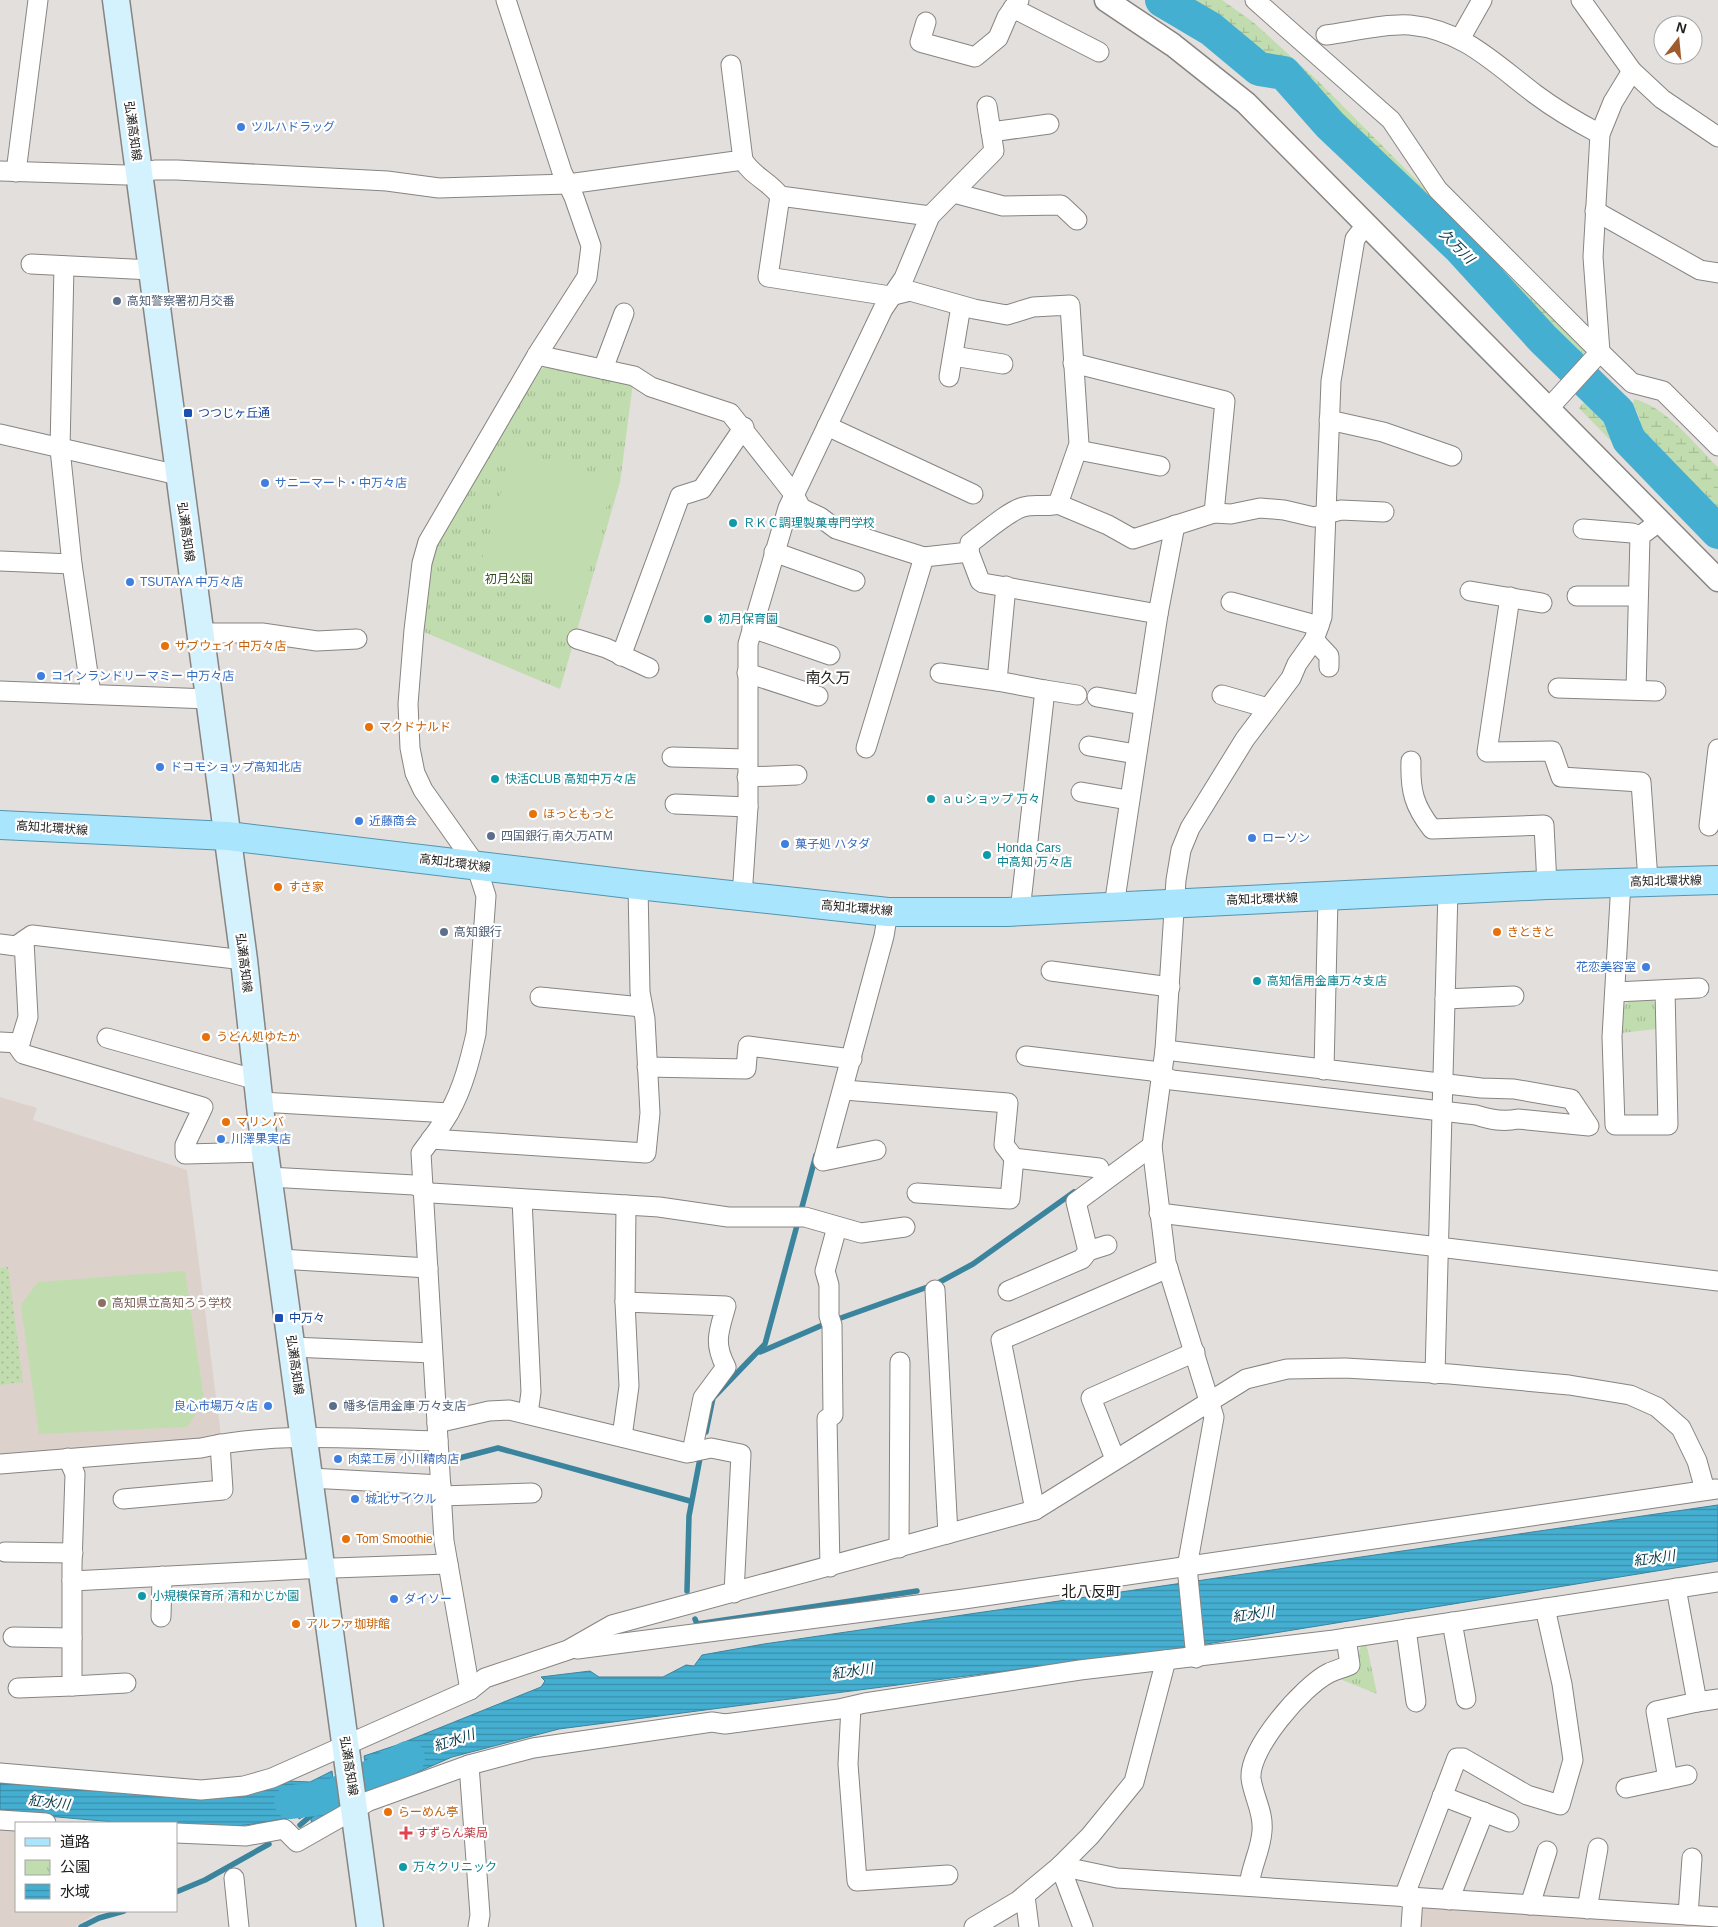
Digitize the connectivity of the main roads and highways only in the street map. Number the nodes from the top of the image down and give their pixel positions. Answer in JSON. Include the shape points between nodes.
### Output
{"nodes":[{"id":1,"x":116,"y":0,"type":"edge"},
{"id":2,"x":0,"y":825,"type":"edge"},
{"id":3,"x":228,"y":836,"type":"junction"},
{"id":4,"x":1718,"y":880,"type":"edge"},
{"id":5,"x":370,"y":1927,"type":"edge"}],
"edges":[{"from":1,"to":3,"type":"main road","name":"弘瀬高知線"},
{"from":2,"to":3,"type":"main road","name":"高知北環状線"},
{"from":3,"to":4,"type":"main road","name":"高知北環状線","via":[[638,886],[888,912],[1020,911],[1648,880]]},
{"from":3,"to":5,"type":"main road","name":"弘瀬高知線","via":[[267,1165]]}]}
